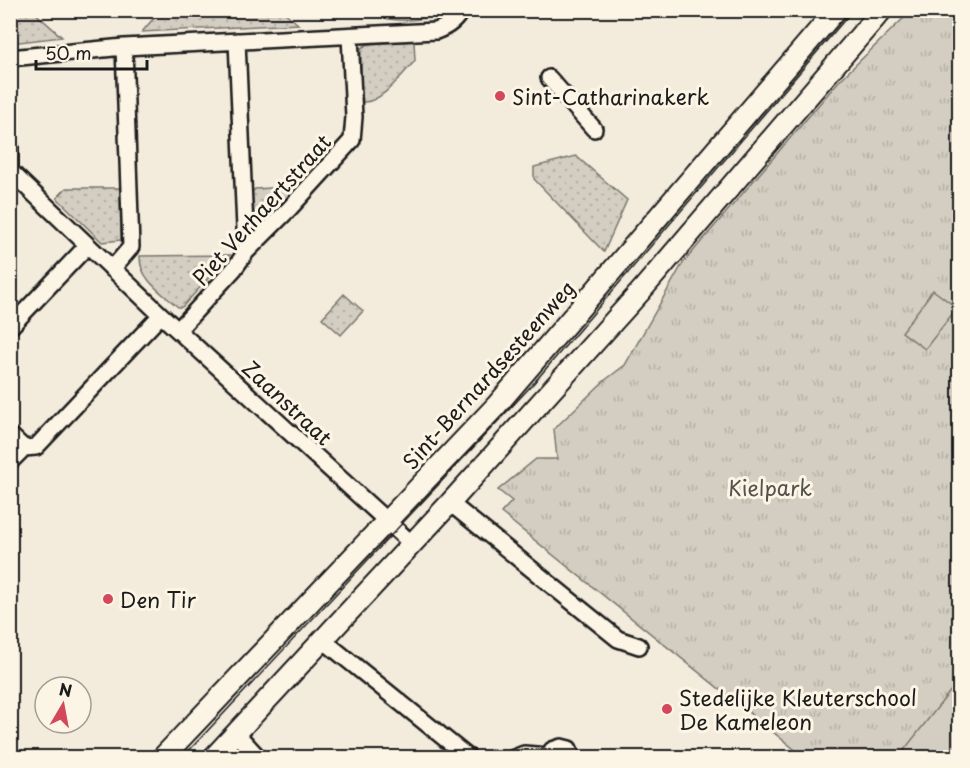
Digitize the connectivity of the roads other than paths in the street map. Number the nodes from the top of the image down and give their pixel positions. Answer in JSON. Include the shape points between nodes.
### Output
{"nodes":[{"id":1,"x":461,"y":10,"type":"edge"},
{"id":2,"x":836,"y":10,"type":"edge"},
{"id":3,"x":882,"y":10,"type":"edge"},
{"id":4,"x":350,"y":36,"type":"junction"},
{"id":5,"x":237,"y":40,"type":"junction"},
{"id":6,"x":124,"y":47,"type":"junction"},
{"id":7,"x":10,"y":58,"type":"edge"},
{"id":8,"x":549,"y":78,"type":"dead end"},
{"id":9,"x":594,"y":129,"type":"dead end"},
{"id":10,"x":10,"y":146,"type":"edge"},
{"id":11,"x":11,"y":172,"type":"edge"},
{"id":12,"x":87,"y":246,"type":"junction"},
{"id":13,"x":246,"y":252,"type":"junction"},
{"id":14,"x":112,"y":269,"type":"junction"},
{"id":15,"x":161,"y":315,"type":"junction"},
{"id":16,"x":10,"y":327,"type":"edge"},
{"id":17,"x":178,"y":330,"type":"junction"},
{"id":18,"x":10,"y":435,"type":"edge"},
{"id":19,"x":24,"y":448,"type":"junction"},
{"id":20,"x":10,"y":462,"type":"edge"},
{"id":21,"x":450,"y":503,"type":"junction"},
{"id":22,"x":386,"y":521,"type":"junction"},
{"id":23,"x":412,"y":544,"type":"junction"},
{"id":24,"x":323,"y":640,"type":"junction"},
{"id":25,"x":639,"y":646,"type":"dead end"},
{"id":26,"x":236,"y":733,"type":"junction"},
{"id":27,"x":548,"y":757,"type":"edge"},
{"id":28,"x":162,"y":758,"type":"edge"},
{"id":29,"x":213,"y":758,"type":"edge"},
{"id":30,"x":260,"y":758,"type":"edge"},
{"id":31,"x":469,"y":758,"type":"edge"},
{"id":32,"x":514,"y":758,"type":"edge"},
{"id":33,"x":573,"y":758,"type":"edge"}],
"edges":[{"from":1,"to":4,"type":"street","via":[[458,18],[436,31]]},
{"from":2,"to":22,"type":"street","name":"Sint-Bernardsesteenweg","via":[[496,406]]},
{"from":3,"to":21,"type":"street","via":[[641,291]]},
{"from":4,"to":5,"type":"street"},
{"from":4,"to":13,"type":"street","name":"Piet Verhaertstraat","via":[[352,140]]},
{"from":5,"to":6,"type":"street"},
{"from":5,"to":13,"type":"street"},
{"from":6,"to":7,"type":"street"},
{"from":6,"to":14,"type":"street","via":[[131,247]]},
{"from":8,"to":9,"type":"street"},
{"from":10,"to":11,"type":"street"},
{"from":11,"to":12,"type":"street","name":"Zaanstraat"},
{"from":12,"to":14,"type":"street","name":"Zaanstraat"},
{"from":12,"to":16,"type":"street"},
{"from":13,"to":17,"type":"street","name":"Piet Verhaertstraat"},
{"from":14,"to":15,"type":"street","name":"Zaanstraat"},
{"from":15,"to":17,"type":"street","name":"Zaanstraat"},
{"from":15,"to":19,"type":"street","via":[[36,447]]},
{"from":17,"to":22,"type":"street","name":"Zaanstraat"},
{"from":18,"to":19,"type":"street"},
{"from":19,"to":20,"type":"street"},
{"from":21,"to":23,"type":"street"},
{"from":21,"to":25,"type":"street","via":[[618,639]]},
{"from":22,"to":23,"type":"street","name":"Zaanstraat"},
{"from":22,"to":28,"type":"street","name":"Sint-Bernardsesteenweg"},
{"from":23,"to":24,"type":"street"},
{"from":24,"to":26,"type":"street"},
{"from":24,"to":31,"type":"street"},
{"from":26,"to":29,"type":"street"},
{"from":26,"to":30,"type":"street"},
{"from":27,"to":32,"type":"street","via":[[524,754]]},
{"from":27,"to":33,"type":"street","via":[[552,750],[561,747],[568,749]]}]}
